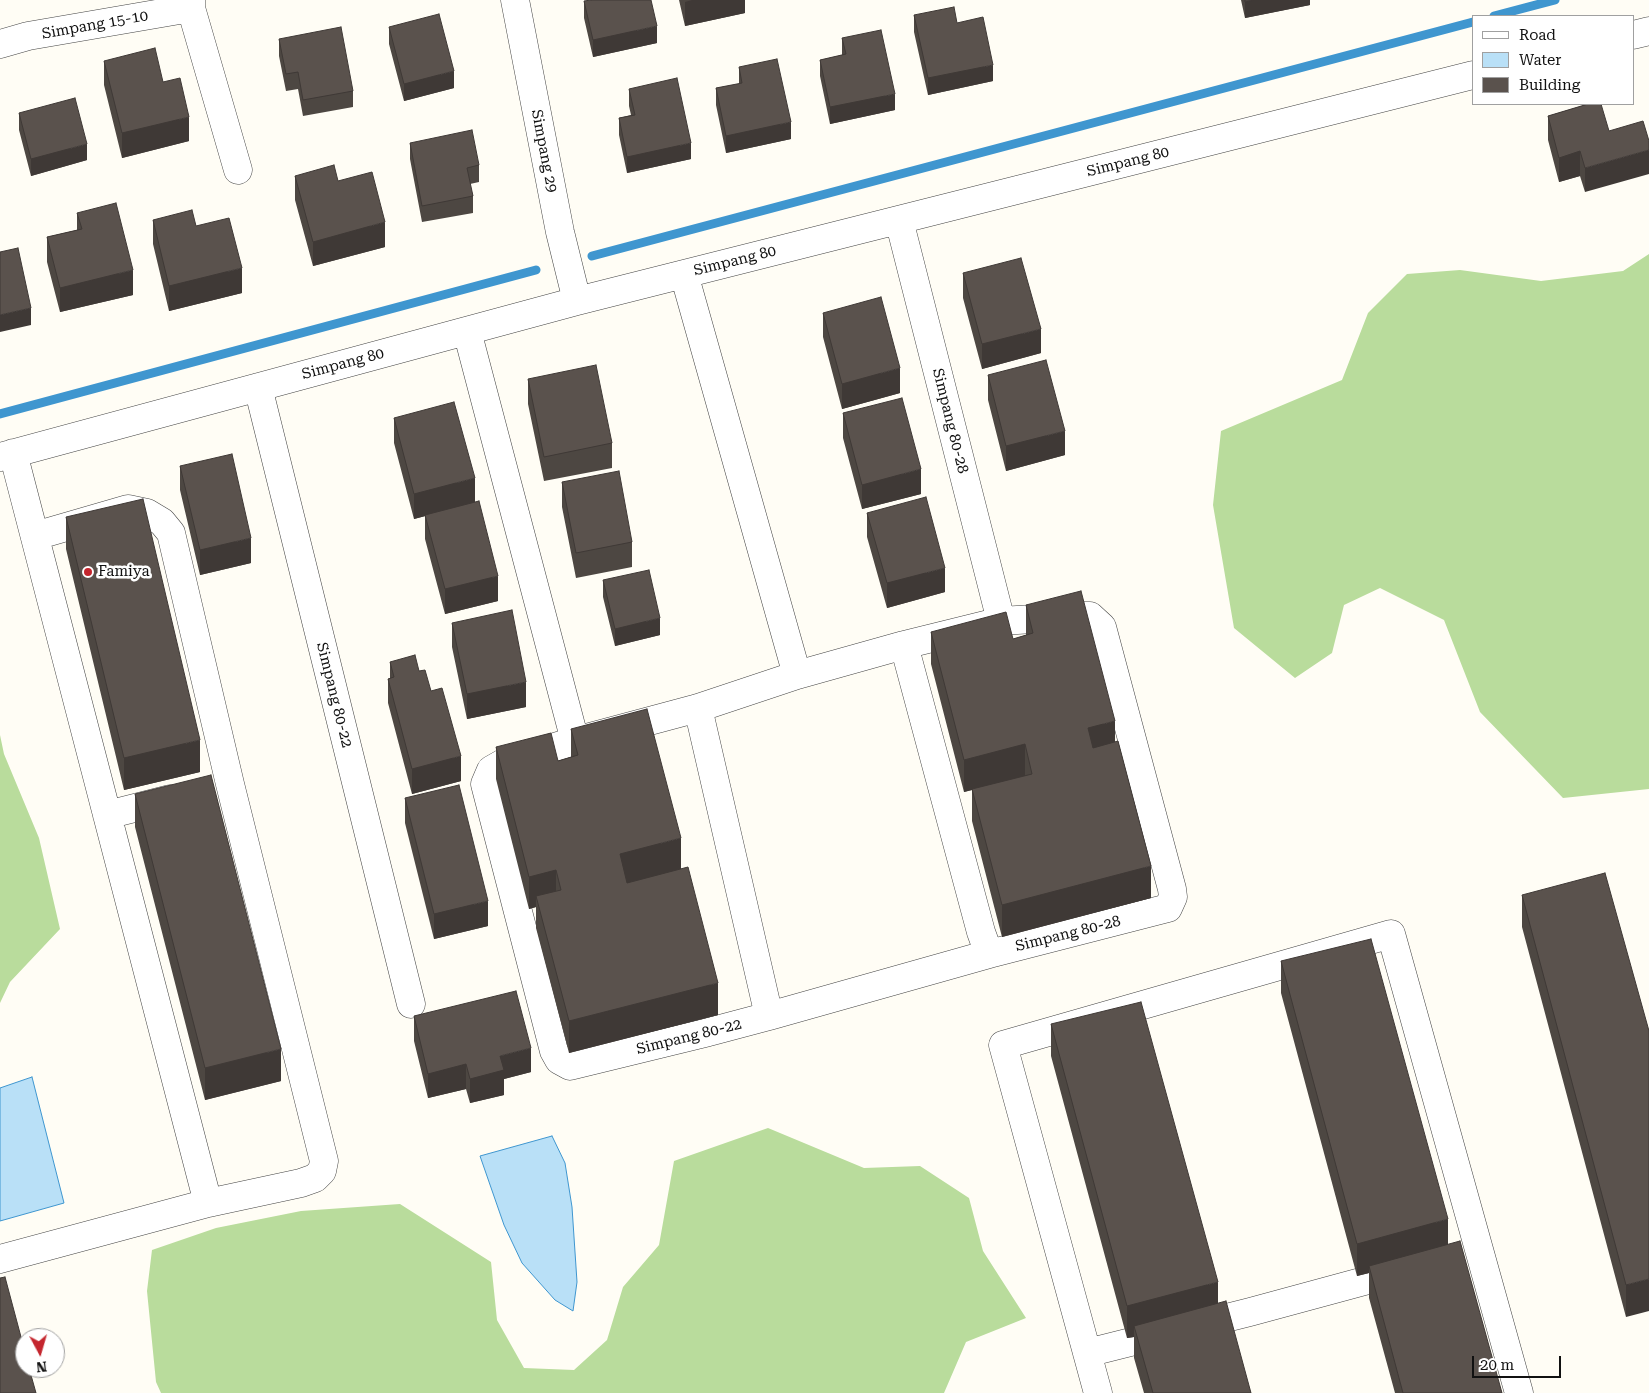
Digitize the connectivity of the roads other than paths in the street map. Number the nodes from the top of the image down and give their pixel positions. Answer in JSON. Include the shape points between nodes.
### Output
{"nodes":[{"id":1,"x":515,"y":0,"type":"edge"},
{"id":2,"x":191,"y":4,"type":"edge"},
{"id":3,"x":1649,"y":31,"type":"edge"},
{"id":4,"x":1634,"y":35,"type":"edge"},
{"id":5,"x":0,"y":44,"type":"edge"},
{"id":6,"x":1472,"y":75,"type":"edge"},
{"id":7,"x":238,"y":170,"type":"dead end"},
{"id":8,"x":899,"y":220,"type":"junction"},
{"id":9,"x":684,"y":274,"type":"junction"},
{"id":10,"x":577,"y":301,"type":"junction"},
{"id":11,"x":467,"y":331,"type":"junction"},
{"id":12,"x":258,"y":387,"type":"junction"},
{"id":13,"x":6,"y":455,"type":"edge"},
{"id":14,"x":35,"y":536,"type":"junction"},
{"id":15,"x":1001,"y":621,"type":"junction"},
{"id":16,"x":904,"y":645,"type":"junction"},
{"id":17,"x":798,"y":675,"type":"junction"},
{"id":18,"x":698,"y":708,"type":"junction"},
{"id":19,"x":575,"y":741,"type":"junction"},
{"id":20,"x":211,"y":789,"type":"junction"},
{"id":21,"x":106,"y":815,"type":"junction"},
{"id":22,"x":989,"y":954,"type":"junction"},
{"id":23,"x":411,"y":1004,"type":"dead end"},
{"id":24,"x":769,"y":1016,"type":"junction"},
{"id":25,"x":208,"y":1204,"type":"junction"},
{"id":26,"x":1479,"y":1249,"type":"junction"},
{"id":27,"x":0,"y":1259,"type":"edge"},
{"id":28,"x":1087,"y":1354,"type":"junction"},
{"id":29,"x":1098,"y":1393,"type":"edge"},
{"id":30,"x":1519,"y":1393,"type":"edge"}],
"edges":[{"from":1,"to":10,"type":"street","name":"Simpang 29","via":[[558,223]]},
{"from":2,"to":5,"type":"street","name":"Simpang 15-10"},
{"from":2,"to":7,"type":"street","name":"Simpang 15-10"},
{"from":3,"to":4,"type":"street"},
{"from":6,"to":8,"type":"street","name":"Simpang 80"},
{"from":8,"to":9,"type":"street","name":"Simpang 80"},
{"from":8,"to":15,"type":"street","name":"Simpang 80-28"},
{"from":9,"to":10,"type":"street","name":"Simpang 80"},
{"from":9,"to":17,"type":"street"},
{"from":10,"to":11,"type":"street","name":"Simpang 80"},
{"from":11,"to":12,"type":"street","name":"Simpang 80"},
{"from":11,"to":19,"type":"street"},
{"from":12,"to":13,"type":"street","name":"Simpang 80"},
{"from":12,"to":23,"type":"street","name":"Simpang 80-22"},
{"from":13,"to":14,"type":"street"},
{"from":14,"to":20,"type":"street","via":[[128,509],[162,522],[171,533]]},
{"from":14,"to":21,"type":"street"},
{"from":15,"to":16,"type":"street","name":"Simpang 80-28"},
{"from":15,"to":22,"type":"street","name":"Simpang 80-28","via":[[1090,616],[1102,627],[1173,897],[1168,908]]},
{"from":16,"to":17,"type":"street","name":"Simpang 80-28"},
{"from":16,"to":22,"type":"street"},
{"from":17,"to":18,"type":"street","name":"Simpang 80-22"},
{"from":18,"to":19,"type":"street","name":"Simpang 80-22"},
{"from":18,"to":24,"type":"street"},
{"from":19,"to":24,"type":"street","name":"Simpang 80-22","via":[[505,762],[491,770],[485,784],[559,1060],[570,1066]]},
{"from":20,"to":21,"type":"street"},
{"from":20,"to":25,"type":"street","via":[[324,1161],[322,1171],[315,1178]]},
{"from":21,"to":25,"type":"street"},
{"from":22,"to":24,"type":"street","name":"Simpang 80-22"},
{"from":25,"to":27,"type":"street"},
{"from":26,"to":28,"type":"street"},
{"from":26,"to":28,"type":"street","via":[[1391,934],[1003,1045]]},
{"from":26,"to":30,"type":"street"},
{"from":28,"to":29,"type":"street"}]}
